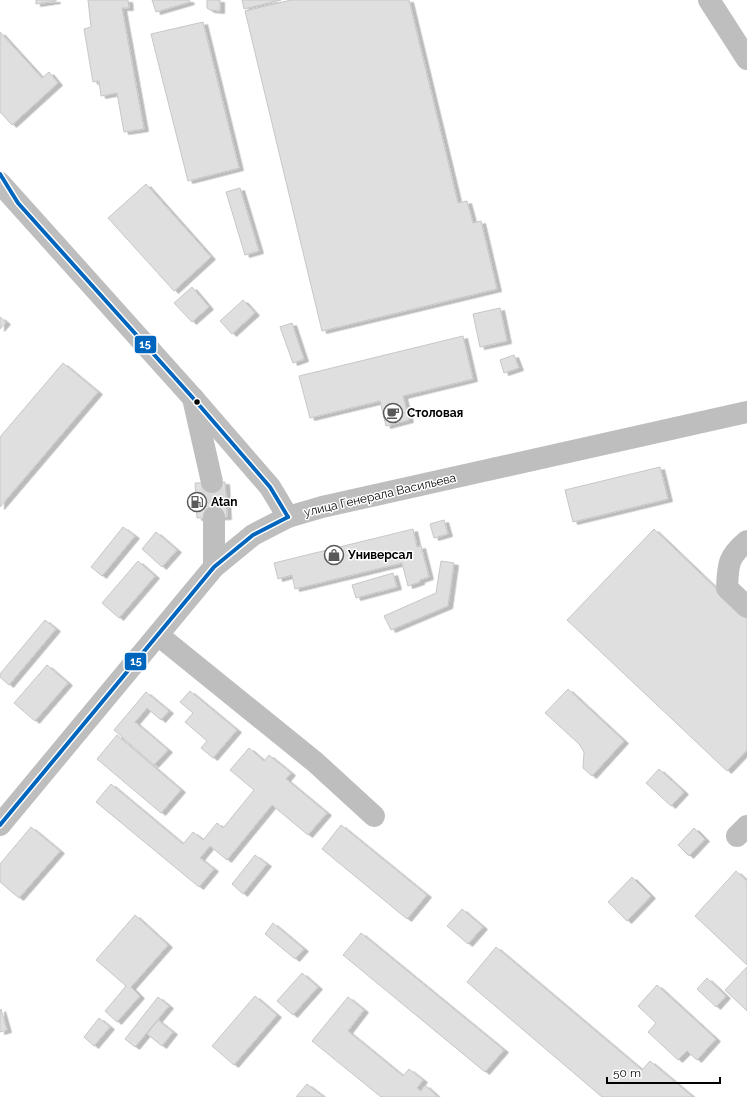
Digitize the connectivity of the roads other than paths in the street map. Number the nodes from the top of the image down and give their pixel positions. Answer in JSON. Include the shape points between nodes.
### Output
{"nodes":[{"id":1,"x":709,"y":0,"type":"edge"},
{"id":2,"x":747,"y":59,"type":"edge"},
{"id":3,"x":0,"y":174,"type":"edge"},
{"id":4,"x":0,"y":183,"type":"edge"},
{"id":5,"x":18,"y":203,"type":"junction"},
{"id":6,"x":194,"y":398,"type":"junction"},
{"id":7,"x":747,"y":412,"type":"edge"},
{"id":8,"x":212,"y":482,"type":"tunnel mouth"},
{"id":9,"x":214,"y":517,"type":"tunnel mouth"},
{"id":10,"x":288,"y":517,"type":"junction"},
{"id":11,"x":747,"y":541,"type":"edge"},
{"id":12,"x":214,"y":567,"type":"junction"},
{"id":13,"x":747,"y":607,"type":"edge"},
{"id":14,"x":158,"y":635,"type":"junction"},
{"id":15,"x":374,"y":816,"type":"dead end"},
{"id":16,"x":0,"y":825,"type":"edge"}],
"edges":[{"from":1,"to":2,"type":"main road"},
{"from":3,"to":5,"type":"main road"},
{"from":4,"to":5,"type":"main road"},
{"from":5,"to":6,"type":"main road"},
{"from":6,"to":8,"type":"main road"},
{"from":6,"to":10,"type":"main road","via":[[270,487]]},
{"from":7,"to":10,"type":"main road","name":"улица Генерала Васильева","via":[[322,507]]},
{"from":9,"to":12,"type":"main road"},
{"from":10,"to":12,"type":"main road","name":"улица Генерала Васильева","via":[[253,535]]},
{"from":11,"to":13,"type":"main road","via":[[736,551],[728,565],[727,588]]},
{"from":12,"to":14,"type":"main road","name":"улица Генерала Васильева"},
{"from":14,"to":15,"type":"main road","via":[[316,762]]},
{"from":14,"to":16,"type":"main road","name":"улица Генерала Васильева"}]}
